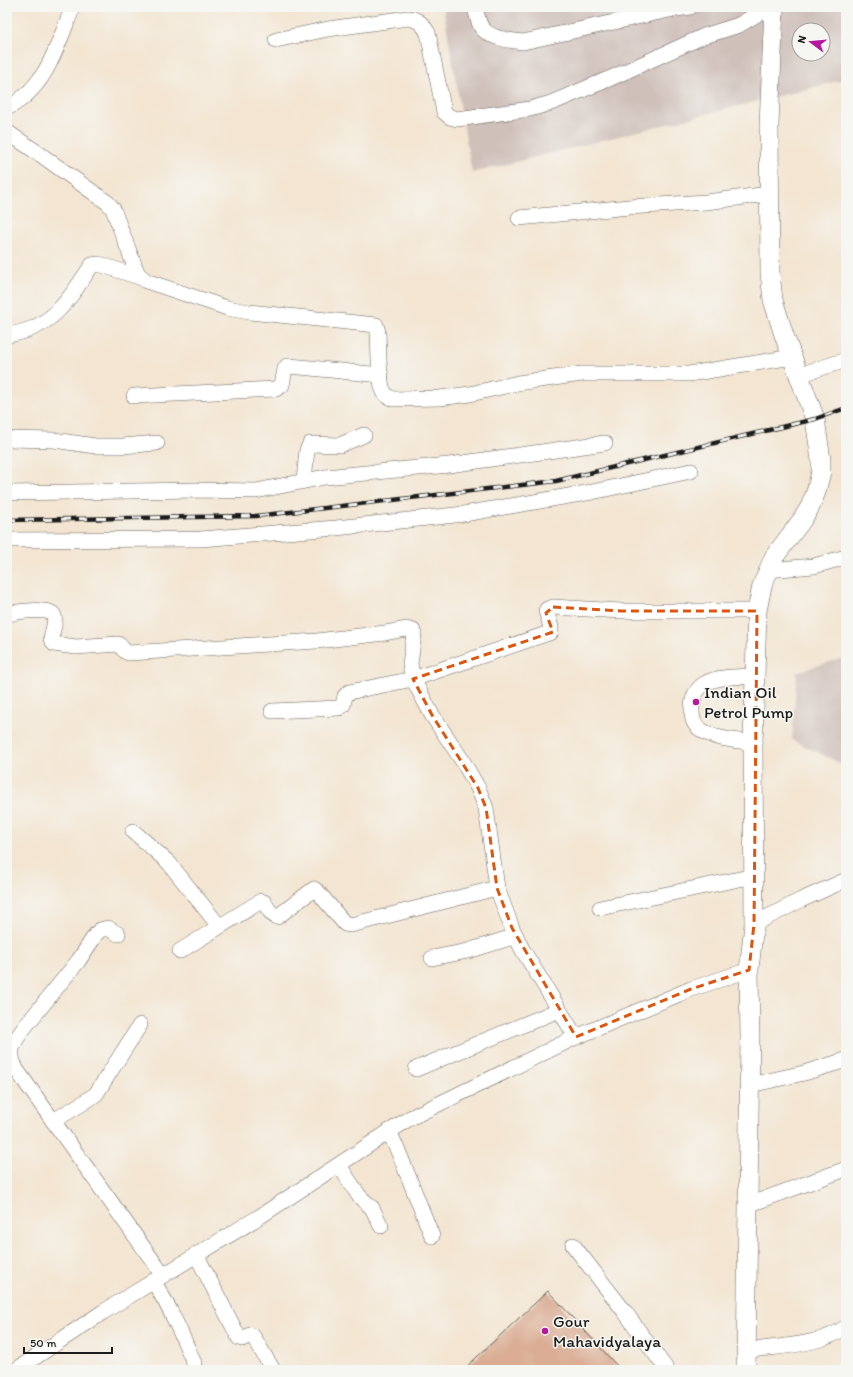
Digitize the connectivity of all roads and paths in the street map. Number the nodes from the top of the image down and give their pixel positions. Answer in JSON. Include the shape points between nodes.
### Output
{"nodes":[{"id":1,"x":73,"y":7,"type":"edge"},
{"id":2,"x":475,"y":7,"type":"edge"},
{"id":3,"x":690,"y":7,"type":"edge"},
{"id":4,"x":763,"y":8,"type":"edge"},
{"id":5,"x":276,"y":40,"type":"dead end"},
{"id":6,"x":7,"y":108,"type":"edge"},
{"id":7,"x":7,"y":132,"type":"edge"},
{"id":8,"x":769,"y":194,"type":"junction"},
{"id":9,"x":519,"y":218,"type":"dead end"},
{"id":10,"x":142,"y":278,"type":"junction"},
{"id":11,"x":7,"y":334,"type":"edge"},
{"id":12,"x":792,"y":356,"type":"junction"},
{"id":13,"x":846,"y":360,"type":"edge"},
{"id":14,"x":381,"y":375,"type":"junction"},
{"id":15,"x":798,"y":375,"type":"junction"},
{"id":16,"x":134,"y":396,"type":"dead end"},
{"id":17,"x":364,"y":435,"type":"dead end"},
{"id":18,"x":7,"y":439,"type":"edge"},
{"id":19,"x":157,"y":443,"type":"dead end"},
{"id":20,"x":605,"y":443,"type":"dead end"},
{"id":21,"x":691,"y":471,"type":"dead end"},
{"id":22,"x":304,"y":481,"type":"junction"},
{"id":23,"x":7,"y":493,"type":"edge"},
{"id":24,"x":7,"y":540,"type":"edge"},
{"id":25,"x":846,"y":557,"type":"edge"},
{"id":26,"x":768,"y":570,"type":"junction"},
{"id":27,"x":757,"y":611,"type":"junction"},
{"id":28,"x":7,"y":615,"type":"edge"},
{"id":29,"x":755,"y":676,"type":"junction"},
{"id":30,"x":413,"y":679,"type":"junction"},
{"id":31,"x":272,"y":711,"type":"dead end"},
{"id":32,"x":753,"y":743,"type":"junction"},
{"id":33,"x":133,"y":831,"type":"dead end"},
{"id":34,"x":754,"y":876,"type":"junction"},
{"id":35,"x":846,"y":880,"type":"edge"},
{"id":36,"x":497,"y":888,"type":"junction"},
{"id":37,"x":600,"y":908,"type":"dead end"},
{"id":38,"x":754,"y":924,"type":"junction"},
{"id":39,"x":219,"y":926,"type":"junction"},
{"id":40,"x":118,"y":934,"type":"dead end"},
{"id":41,"x":516,"y":936,"type":"junction"},
{"id":42,"x":180,"y":951,"type":"dead end"},
{"id":43,"x":432,"y":958,"type":"dead end"},
{"id":44,"x":749,"y":970,"type":"junction"},
{"id":45,"x":559,"y":1010,"type":"junction"},
{"id":46,"x":140,"y":1025,"type":"dead end"},
{"id":47,"x":576,"y":1037,"type":"junction"},
{"id":48,"x":9,"y":1052,"type":"edge"},
{"id":49,"x":846,"y":1060,"type":"edge"},
{"id":50,"x":416,"y":1069,"type":"dead end"},
{"id":51,"x":750,"y":1085,"type":"junction"},
{"id":52,"x":53,"y":1121,"type":"junction"},
{"id":53,"x":389,"y":1131,"type":"junction"},
{"id":54,"x":338,"y":1165,"type":"junction"},
{"id":55,"x":846,"y":1169,"type":"edge"},
{"id":56,"x":748,"y":1205,"type":"junction"},
{"id":57,"x":381,"y":1226,"type":"dead end"},
{"id":58,"x":432,"y":1236,"type":"dead end"},
{"id":59,"x":573,"y":1245,"type":"dead end"},
{"id":60,"x":196,"y":1254,"type":"junction"},
{"id":61,"x":158,"y":1278,"type":"junction"},
{"id":62,"x":846,"y":1326,"type":"edge"},
{"id":63,"x":746,"y":1351,"type":"junction"},
{"id":64,"x":194,"y":1363,"type":"dead end"},
{"id":65,"x":16,"y":1370,"type":"edge"},
{"id":66,"x":273,"y":1370,"type":"edge"},
{"id":67,"x":667,"y":1370,"type":"edge"},
{"id":68,"x":746,"y":1370,"type":"edge"}],
"edges":[{"from":1,"to":6,"type":"street","via":[[38,84],[21,100]]},
{"from":2,"to":3,"type":"street","via":[[484,31],[493,36],[522,42]]},
{"from":4,"to":5,"type":"street","via":[[739,24],[704,36],[551,103],[530,109],[457,119],[450,118],[444,112],[428,33],[424,25],[413,18],[328,29]]},
{"from":4,"to":8,"type":"main road","via":[[769,125]]},
{"from":7,"to":10,"type":"street","via":[[108,203],[113,209],[135,267]]},
{"from":8,"to":9,"type":"street"},
{"from":8,"to":12,"type":"main road","via":[[773,300]]},
{"from":10,"to":11,"type":"street","via":[[99,264],[92,265],[71,296],[52,316],[37,327],[21,333]]},
{"from":10,"to":14,"type":"street","via":[[227,308],[376,325]]},
{"from":12,"to":14,"type":"street","via":[[683,375],[582,374],[433,399],[390,398],[384,392]]},
{"from":12,"to":15,"type":"main road"},
{"from":13,"to":15,"type":"street"},
{"from":14,"to":16,"type":"street","via":[[287,366],[282,385],[276,389]]},
{"from":15,"to":26,"type":"main road","via":[[815,419],[821,472],[810,507],[774,557]]},
{"from":17,"to":22,"type":"street","via":[[340,446],[310,444],[306,450]]},
{"from":18,"to":19,"type":"street","via":[[54,440],[95,446]]},
{"from":20,"to":22,"type":"street","via":[[449,465]]},
{"from":21,"to":24,"type":"street","via":[[592,492],[464,514],[336,528],[201,538]]},
{"from":22,"to":23,"type":"street","via":[[256,491]]},
{"from":25,"to":26,"type":"street","via":[[814,566]]},
{"from":26,"to":27,"type":"main road"},
{"from":27,"to":29,"type":"main road"},
{"from":27,"to":30,"type":"street","via":[[621,611],[553,607],[546,611],[551,632]]},
{"from":28,"to":30,"type":"street","via":[[16,612],[49,611],[55,619],[51,639],[54,644],[76,647],[118,644],[129,653],[317,641],[411,629],[414,634],[410,664]]},
{"from":29,"to":32,"type":"main road"},
{"from":29,"to":32,"type":"street","via":[[708,681],[694,694],[692,704],[692,719],[696,727],[703,732]]},
{"from":30,"to":31,"type":"street","via":[[349,692],[339,708]]},
{"from":30,"to":36,"type":"street","via":[[432,715],[466,765],[478,788],[486,808]]},
{"from":32,"to":34,"type":"main road"},
{"from":33,"to":39,"type":"street","via":[[169,863]]},
{"from":34,"to":37,"type":"street"},
{"from":34,"to":38,"type":"main road"},
{"from":35,"to":38,"type":"street"},
{"from":36,"to":39,"type":"street","via":[[351,925],[345,924],[314,889],[279,916],[274,916],[262,901]]},
{"from":36,"to":41,"type":"street"},
{"from":38,"to":44,"type":"main road"},
{"from":39,"to":42,"type":"street"},
{"from":40,"to":48,"type":"street","via":[[108,928],[96,934],[79,960],[24,1028]]},
{"from":41,"to":43,"type":"street","via":[[468,951]]},
{"from":41,"to":45,"type":"street"},
{"from":44,"to":47,"type":"street","via":[[691,989]]},
{"from":44,"to":51,"type":"main road"},
{"from":45,"to":47,"type":"street"},
{"from":45,"to":50,"type":"street"},
{"from":46,"to":52,"type":"street","via":[[96,1094]]},
{"from":47,"to":53,"type":"street","via":[[434,1106]]},
{"from":48,"to":52,"type":"street","via":[[16,1069]]},
{"from":49,"to":51,"type":"street","via":[[804,1074]]},
{"from":51,"to":56,"type":"main road"},
{"from":52,"to":61,"type":"street"},
{"from":53,"to":54,"type":"street"},
{"from":53,"to":58,"type":"street"},
{"from":54,"to":57,"type":"street","via":[[359,1196],[372,1208]]},
{"from":54,"to":60,"type":"street","via":[[259,1217]]},
{"from":55,"to":56,"type":"street"},
{"from":56,"to":63,"type":"main road"},
{"from":59,"to":67,"type":"street"},
{"from":60,"to":61,"type":"street"},
{"from":60,"to":66,"type":"street","via":[[239,1338],[253,1336]]},
{"from":61,"to":64,"type":"street","via":[[163,1296]]},
{"from":61,"to":65,"type":"street"},
{"from":62,"to":63,"type":"street","via":[[834,1334],[814,1341]]},
{"from":63,"to":68,"type":"main road"}]}
